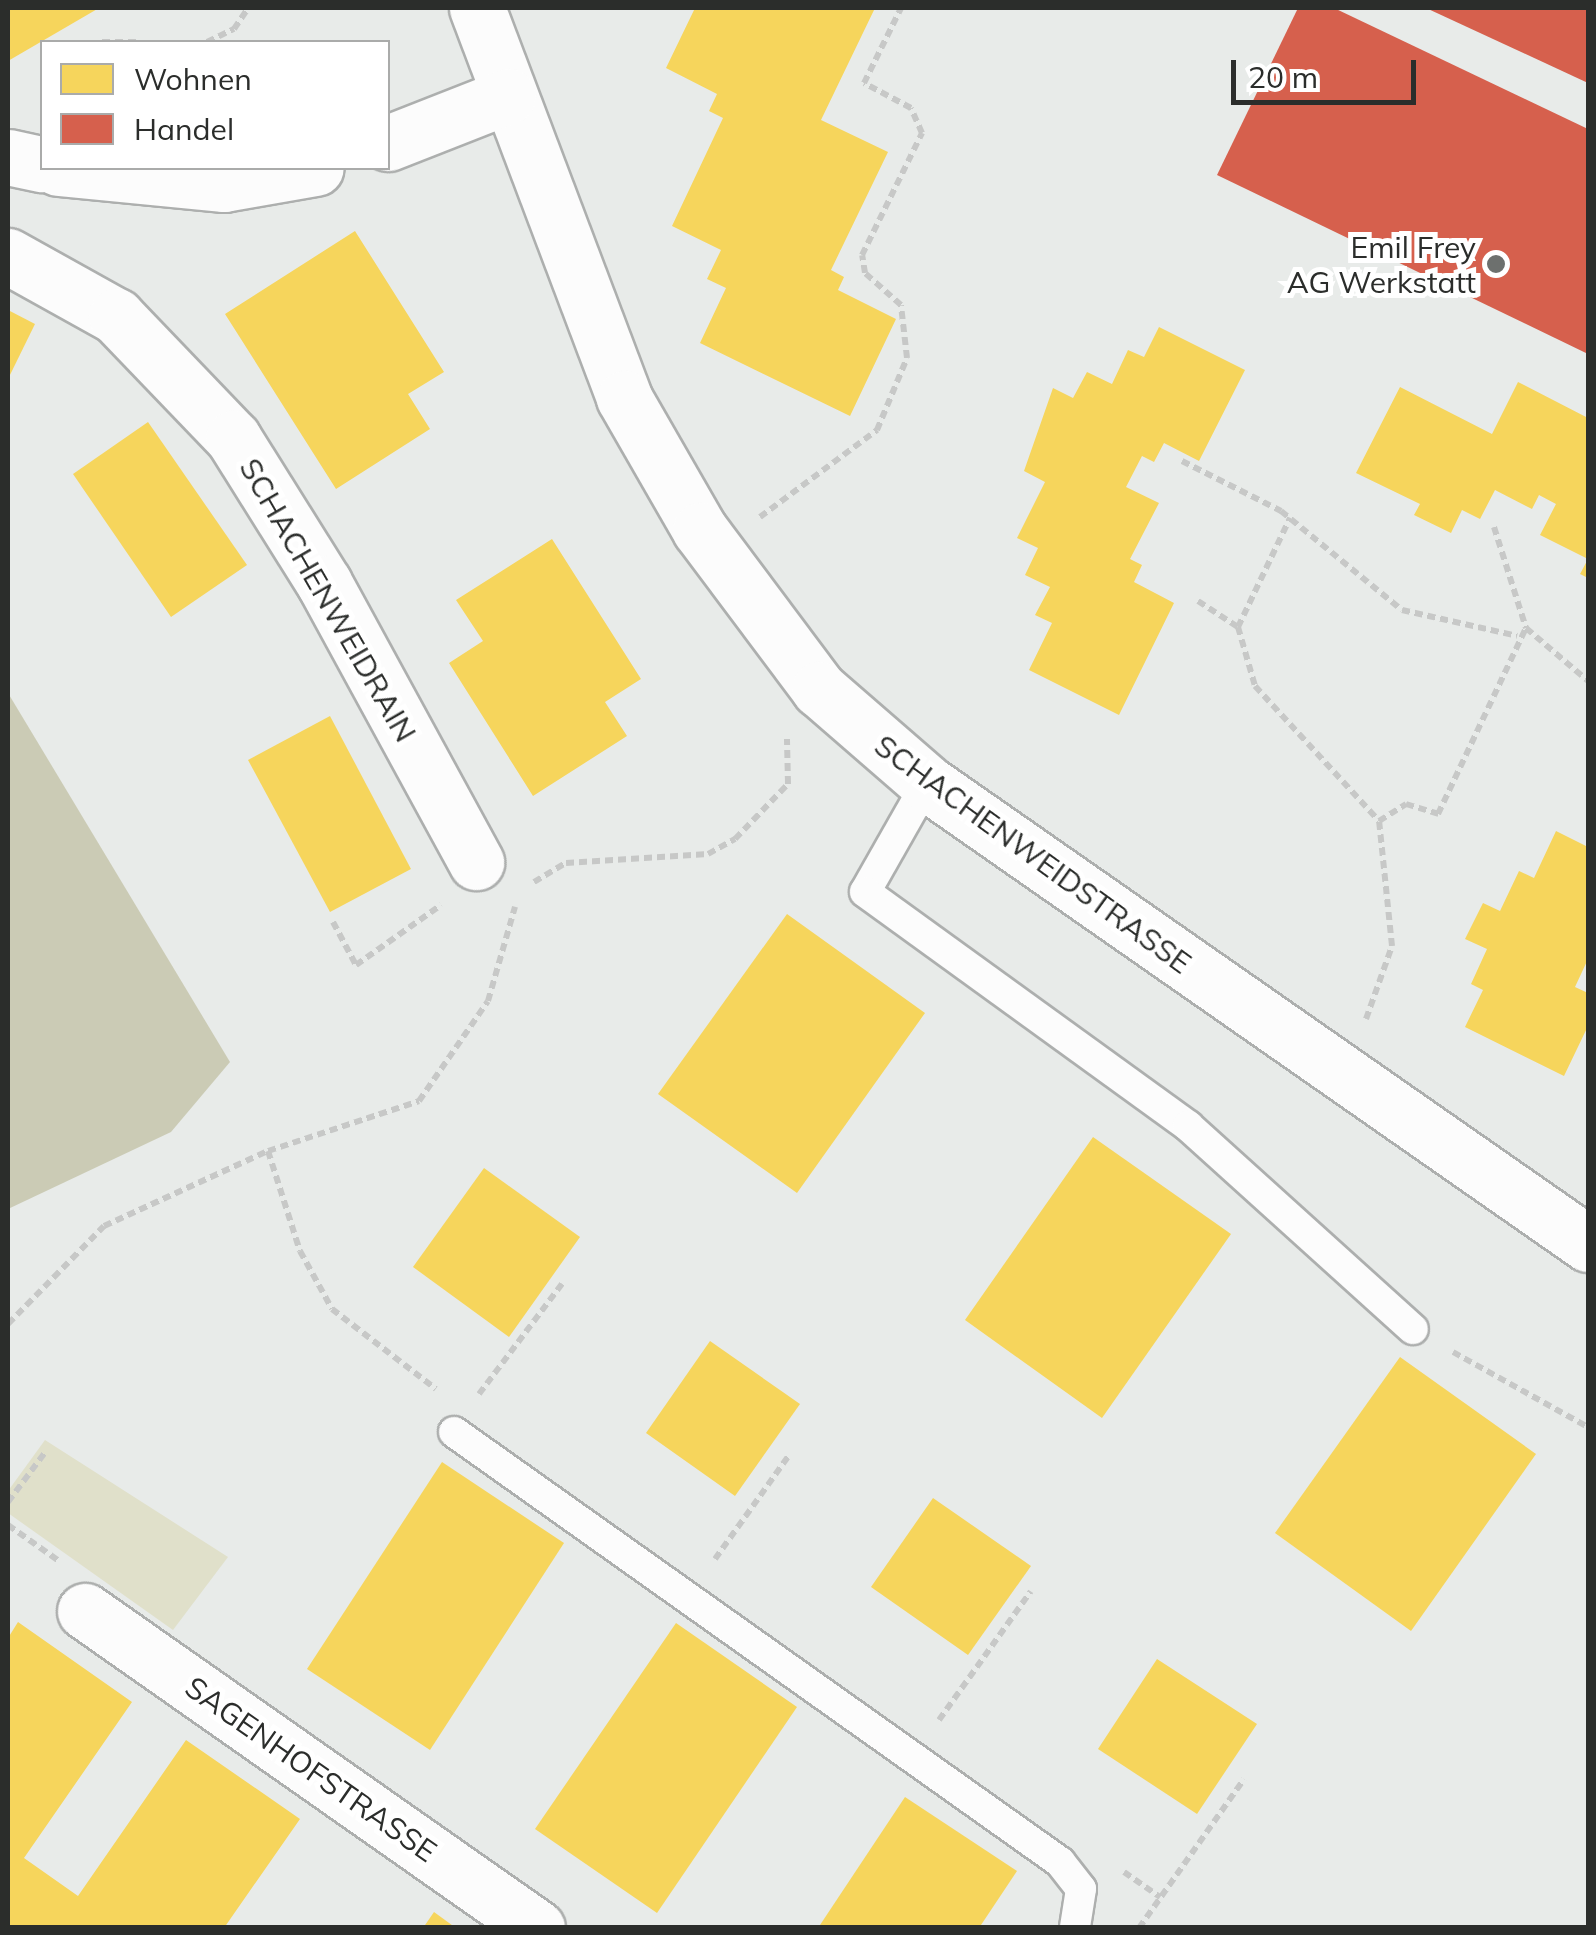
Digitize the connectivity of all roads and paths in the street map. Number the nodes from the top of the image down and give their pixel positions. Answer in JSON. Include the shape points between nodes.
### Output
{"nodes":[{"id":1,"x":248,"y":8,"type":"edge"},
{"id":2,"x":476,"y":8,"type":"edge"},
{"id":3,"x":900,"y":8,"type":"edge"},
{"id":4,"x":211,"y":40,"type":"edge"},
{"id":5,"x":508,"y":96,"type":"junction"},
{"id":6,"x":390,"y":142,"type":"edge"},
{"id":7,"x":8,"y":157,"type":"edge"},
{"id":8,"x":40,"y":164,"type":"edge"},
{"id":9,"x":79,"y":170,"type":"edge"},
{"id":10,"x":304,"y":170,"type":"edge"},
{"id":11,"x":8,"y":256,"type":"edge"},
{"id":12,"x":1182,"y":461,"type":"dead end"},
{"id":13,"x":781,"y":501,"type":"dead end"},
{"id":14,"x":1290,"y":518,"type":"junction"},
{"id":15,"x":1494,"y":528,"type":"dead end"},
{"id":16,"x":1198,"y":601,"type":"dead end"},
{"id":17,"x":1238,"y":628,"type":"junction"},
{"id":18,"x":1526,"y":628,"type":"junction"},
{"id":19,"x":1517,"y":636,"type":"junction"},
{"id":20,"x":1588,"y":682,"type":"edge"},
{"id":21,"x":787,"y":717,"type":"dead end"},
{"id":22,"x":928,"y":783,"type":"junction"},
{"id":23,"x":1379,"y":820,"type":"junction"},
{"id":24,"x":476,"y":862,"type":"joint"},
{"id":25,"x":528,"y":888,"type":"dead end"},
{"id":26,"x":516,"y":900,"type":"dead end"},
{"id":27,"x":333,"y":922,"type":"dead end"},
{"id":28,"x":1329,"y":1067,"type":"junction"},
{"id":29,"x":268,"y":1151,"type":"junction"},
{"id":30,"x":1588,"y":1244,"type":"edge"},
{"id":31,"x":562,"y":1284,"type":"dead end"},
{"id":32,"x":8,"y":1324,"type":"edge"},
{"id":33,"x":1413,"y":1329,"type":"joint"},
{"id":34,"x":460,"y":1421,"type":"junction"},
{"id":35,"x":1588,"y":1427,"type":"edge"},
{"id":36,"x":46,"y":1451,"type":"dead end"},
{"id":37,"x":790,"y":1454,"type":"dead end"},
{"id":38,"x":8,"y":1502,"type":"edge"},
{"id":39,"x":1031,"y":1590,"type":"dead end"},
{"id":40,"x":688,"y":1596,"type":"junction"},
{"id":41,"x":85,"y":1611,"type":"dead end"},
{"id":42,"x":914,"y":1755,"type":"junction"},
{"id":43,"x":1244,"y":1779,"type":"dead end"},
{"id":44,"x":1122,"y":1871,"type":"dead end"},
{"id":45,"x":1160,"y":1897,"type":"junction"},
{"id":46,"x":537,"y":1928,"type":"edge"},
{"id":47,"x":1075,"y":1928,"type":"edge"},
{"id":48,"x":1139,"y":1928,"type":"edge"}],
"edges":[{"from":1,"to":4,"type":"path","via":[[234,29]]},
{"from":2,"to":5,"type":"street","name":"SCHACHENWEIDSTRASSE"},
{"from":3,"to":13,"type":"path","via":[[864,83],[911,108],[922,133],[862,255],[866,273],[901,305],[907,358],[876,430]]},
{"from":5,"to":6,"type":"street"},
{"from":5,"to":22,"type":"street","name":"SCHACHENWEIDSTRASSE","via":[[624,398],[700,530],[819,689]]},
{"from":7,"to":8,"type":"street"},
{"from":9,"to":10,"type":"street","via":[[224,184]]},
{"from":11,"to":24,"type":"street","name":"SCHACHENWEIDRAIN","via":[[116,316],[233,438],[324,582]]},
{"from":12,"to":14,"type":"path"},
{"from":14,"to":17,"type":"path"},
{"from":14,"to":19,"type":"path","via":[[1402,610]]},
{"from":15,"to":18,"type":"path"},
{"from":16,"to":17,"type":"path"},
{"from":17,"to":23,"type":"path","via":[[1255,686]]},
{"from":18,"to":19,"type":"path"},
{"from":18,"to":20,"type":"path"},
{"from":19,"to":23,"type":"path","via":[[1438,814],[1406,804]]},
{"from":21,"to":25,"type":"path","via":[[788,784],[735,839],[708,854],[566,863]]},
{"from":22,"to":28,"type":"street","name":"SCHACHENWEIDSTRASSE"},
{"from":22,"to":33,"type":"lane","via":[[865,892],[1188,1126]]},
{"from":23,"to":28,"type":"path","via":[[1389,974]]},
{"from":24,"to":27,"type":"path","via":[[452,897],[356,965]]},
{"from":26,"to":29,"type":"path","via":[[488,1000],[419,1102]]},
{"from":28,"to":30,"type":"street","name":"SCHACHENWEIDSTRASSE"},
{"from":29,"to":32,"type":"path","via":[[104,1226]]},
{"from":29,"to":34,"type":"path","via":[[300,1251],[332,1309]]},
{"from":31,"to":34,"type":"path"},
{"from":33,"to":35,"type":"path"},
{"from":34,"to":40,"type":"lane"},
{"from":36,"to":38,"type":"path"},
{"from":37,"to":40,"type":"path"},
{"from":39,"to":42,"type":"path"},
{"from":40,"to":42,"type":"lane"},
{"from":41,"to":46,"type":"street","name":"SAGENHOFSTRASSE"},
{"from":42,"to":47,"type":"lane","via":[[1060,1862],[1081,1889]]},
{"from":43,"to":45,"type":"path"},
{"from":44,"to":45,"type":"path"},
{"from":45,"to":48,"type":"path"}]}
